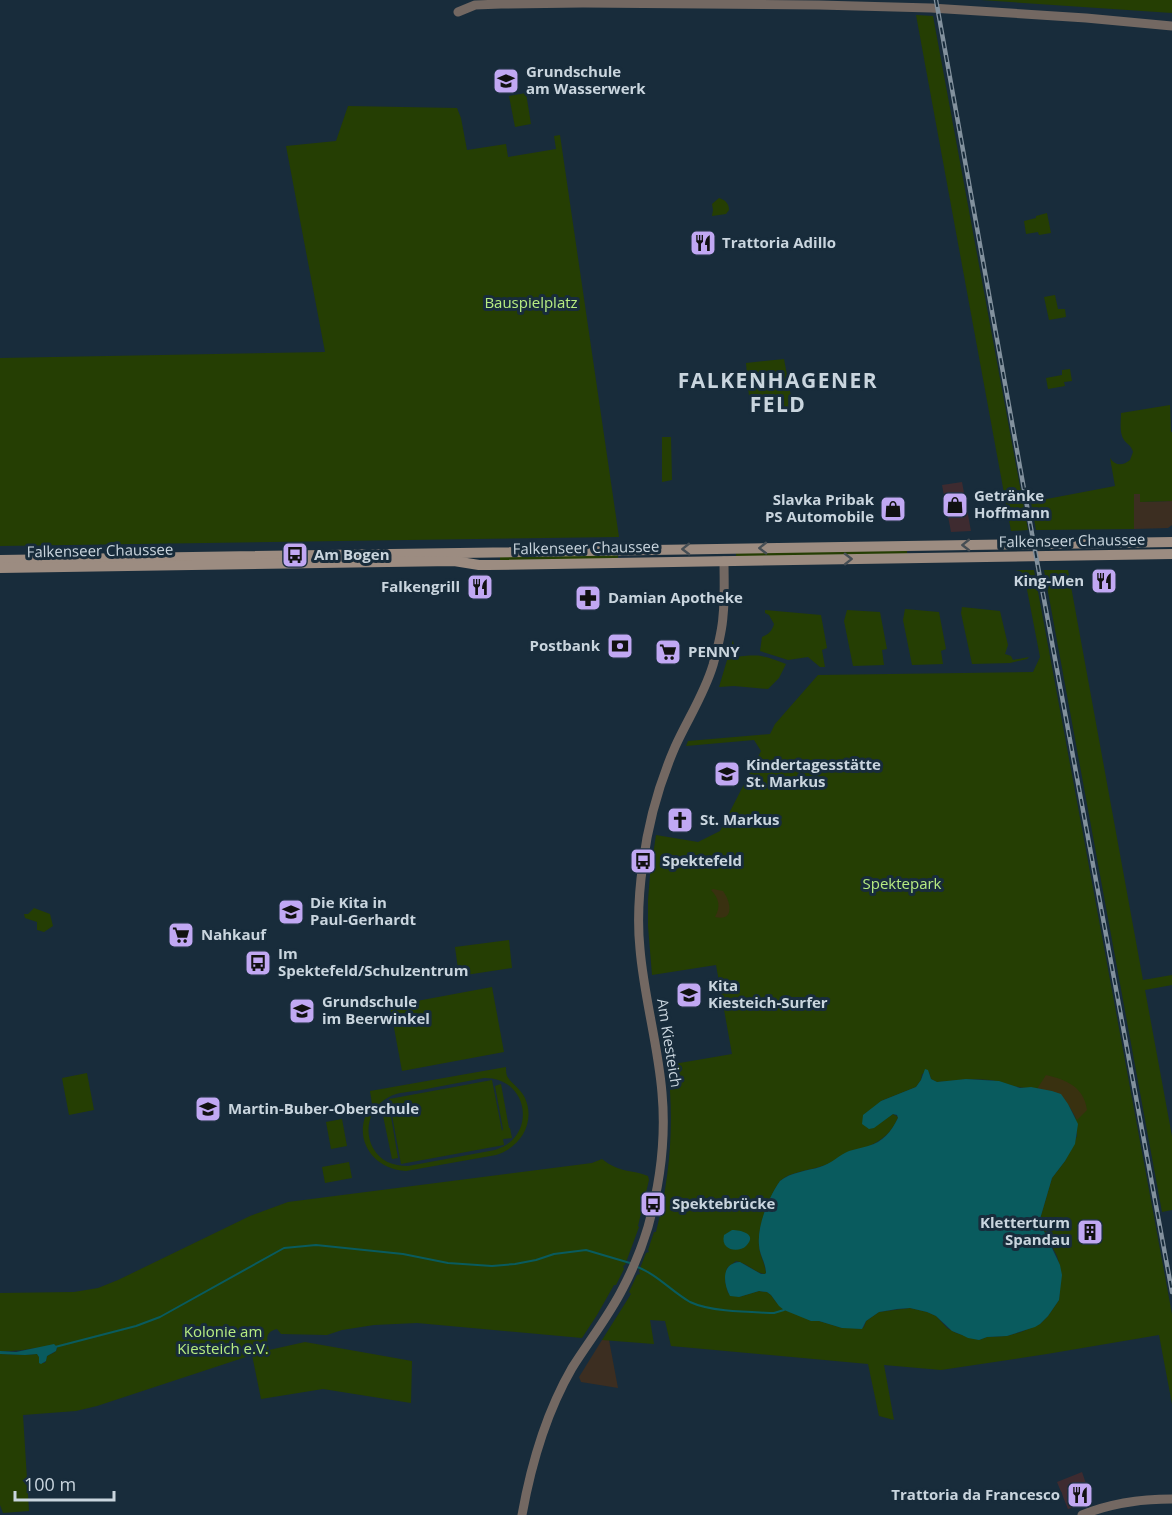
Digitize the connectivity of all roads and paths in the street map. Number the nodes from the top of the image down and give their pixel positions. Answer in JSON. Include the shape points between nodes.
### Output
{"nodes":[{"id":1,"x":458,"y":12,"type":"dead end"},
{"id":2,"x":1172,"y":26,"type":"edge"},
{"id":3,"x":1172,"y":542,"type":"edge"},
{"id":4,"x":724,"y":549,"type":"junction"},
{"id":5,"x":1172,"y":554,"type":"edge"},
{"id":6,"x":308,"y":559,"type":"junction"},
{"id":7,"x":0,"y":560,"type":"edge"},
{"id":8,"x":724,"y":561,"type":"junction"},
{"id":9,"x":36,"y":563,"type":"junction"},
{"id":10,"x":0,"y":568,"type":"edge"},
{"id":11,"x":1172,"y":1499,"type":"edge"},
{"id":12,"x":522,"y":1515,"type":"edge"},
{"id":13,"x":1082,"y":1515,"type":"edge"}],
"edges":[{"from":1,"to":2,"type":"street","via":[[475,5],[544,3],[931,8]]},
{"from":3,"to":4,"type":"main road","name":"Falkenseer Chaussee","one_way":true},
{"from":4,"to":6,"type":"main road","name":"Falkenseer Chaussee","one_way":true},
{"from":4,"to":8,"type":"main road"},
{"from":8,"to":5,"type":"main road","name":"Falkenseer Chaussee","one_way":true},
{"from":6,"to":8,"type":"main road","name":"Falkenseer Chaussee","via":[[488,565]]},
{"from":6,"to":9,"type":"main road","name":"Falkenseer Chaussee"},
{"from":7,"to":9,"type":"main road","name":"Falkenseer Chaussee"},
{"from":8,"to":12,"type":"street","name":"Am Kiesteich","via":[[723,617],[712,667],[675,747],[643,861],[640,949],[662,1095],[663,1129],[653,1204],[623,1289],[557,1398],[533,1466]]},
{"from":9,"to":10,"type":"main road","name":"Falkenseer Chaussee"},
{"from":11,"to":13,"type":"street","via":[[1121,1503]]}]}
